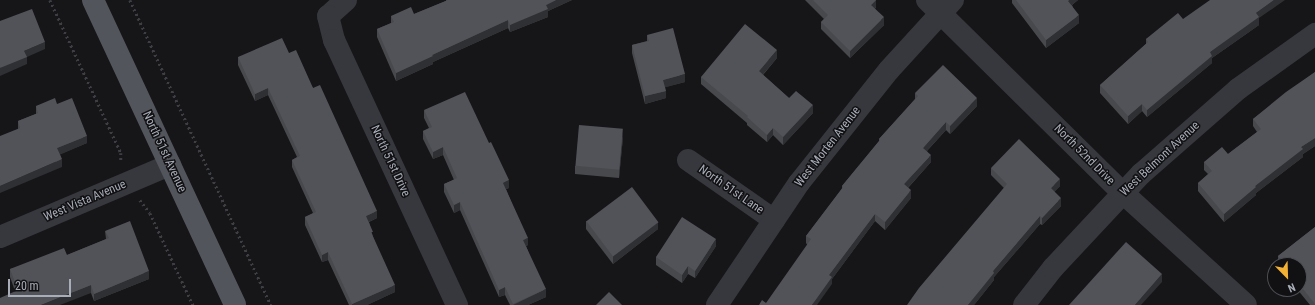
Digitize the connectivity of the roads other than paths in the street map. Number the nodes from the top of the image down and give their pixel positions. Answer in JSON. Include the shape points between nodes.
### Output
{"nodes":[{"id":1,"x":93,"y":0,"type":"edge"},
{"id":2,"x":346,"y":0,"type":"edge"},
{"id":3,"x":940,"y":5,"type":"edge"},
{"id":4,"x":1315,"y":34,"type":"edge"},
{"id":5,"x":688,"y":160,"type":"dead end"},
{"id":6,"x":170,"y":165,"type":"junction"},
{"id":7,"x":1123,"y":193,"type":"junction"},
{"id":8,"x":774,"y":220,"type":"junction"},
{"id":9,"x":0,"y":236,"type":"edge"},
{"id":10,"x":235,"y":305,"type":"edge"},
{"id":11,"x":457,"y":305,"type":"edge"},
{"id":12,"x":717,"y":305,"type":"edge"},
{"id":13,"x":1024,"y":305,"type":"edge"},
{"id":14,"x":1246,"y":305,"type":"edge"}],
"edges":[{"from":1,"to":6,"type":"main road","name":"North 51st Avenue"},
{"from":2,"to":11,"type":"street","name":"North 51st Drive","via":[[328,16],[334,40]]},
{"from":3,"to":7,"type":"street","name":"North 52nd Drive"},
{"from":3,"to":8,"type":"street","name":"West Morten Avenue","via":[[799,183]]},
{"from":4,"to":7,"type":"street","name":"West Belmont Avenue","via":[[1238,89],[1180,138]]},
{"from":5,"to":8,"type":"street","name":"North 51st Lane"},
{"from":6,"to":9,"type":"street","name":"West Vista Avenue"},
{"from":6,"to":10,"type":"main road","name":"North 51st Avenue"},
{"from":7,"to":13,"type":"street","name":"West Belmont Avenue","via":[[1054,268]]},
{"from":7,"to":14,"type":"street","name":"North 52nd Drive"},
{"from":8,"to":12,"type":"street","name":"West Morten Avenue"}]}
